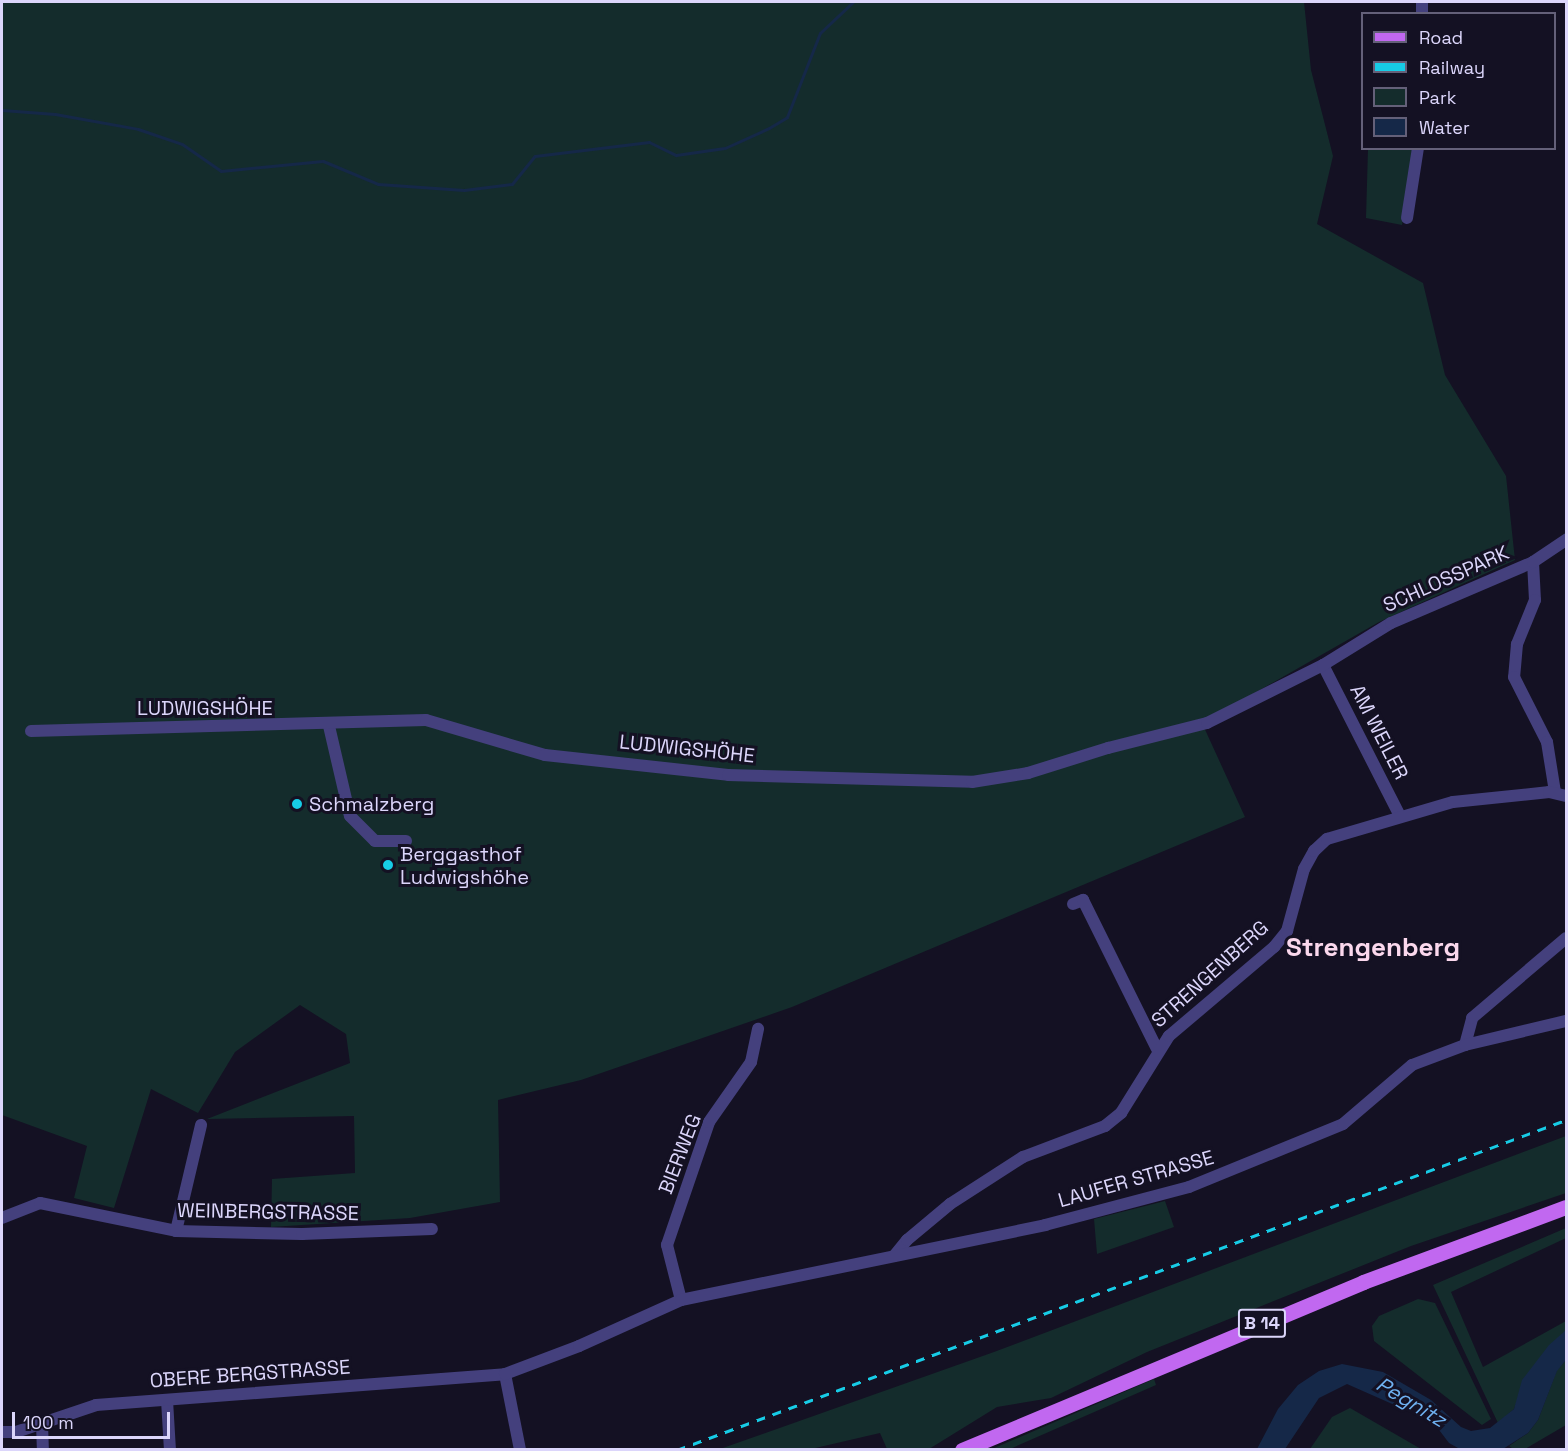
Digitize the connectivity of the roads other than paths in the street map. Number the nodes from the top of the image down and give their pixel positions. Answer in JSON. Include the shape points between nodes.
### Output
{"nodes":[{"id":1,"x":1418,"y":150,"type":"edge"},
{"id":2,"x":1407,"y":218,"type":"dead end"},
{"id":3,"x":1566,"y":540,"type":"edge"},
{"id":4,"x":1533,"y":562,"type":"junction"},
{"id":5,"x":1323,"y":665,"type":"junction"},
{"id":6,"x":329,"y":726,"type":"junction"},
{"id":7,"x":31,"y":731,"type":"dead end"},
{"id":8,"x":1561,"y":794,"type":"edge"},
{"id":9,"x":1400,"y":816,"type":"junction"},
{"id":10,"x":406,"y":841,"type":"dead end"},
{"id":11,"x":1072,"y":904,"type":"dead end"},
{"id":12,"x":1566,"y":938,"type":"edge"},
{"id":13,"x":1566,"y":1021,"type":"edge"},
{"id":14,"x":758,"y":1029,"type":"dead end"},
{"id":15,"x":1465,"y":1045,"type":"junction"},
{"id":16,"x":1157,"y":1049,"type":"junction"},
{"id":17,"x":201,"y":1125,"type":"dead end"},
{"id":18,"x":1566,"y":1207,"type":"edge"},
{"id":19,"x":2,"y":1218,"type":"edge"},
{"id":20,"x":432,"y":1229,"type":"dead end"},
{"id":21,"x":176,"y":1231,"type":"junction"},
{"id":22,"x":894,"y":1256,"type":"junction"},
{"id":23,"x":681,"y":1300,"type":"junction"},
{"id":24,"x":505,"y":1374,"type":"junction"},
{"id":25,"x":167,"y":1400,"type":"junction"},
{"id":26,"x":42,"y":1424,"type":"junction"},
{"id":27,"x":2,"y":1432,"type":"edge"},
{"id":28,"x":43,"y":1449,"type":"edge"},
{"id":29,"x":170,"y":1449,"type":"edge"},
{"id":30,"x":520,"y":1449,"type":"edge"},
{"id":31,"x":962,"y":1449,"type":"edge"}],
"edges":[{"from":1,"to":2,"type":"street"},
{"from":3,"to":4,"type":"street"},
{"from":4,"to":5,"type":"street","name":"SCHLOSSPARK","via":[[1391,623]]},
{"from":4,"to":8,"type":"street","name":"SCHLOSSPARK","via":[[1534,600],[1517,644],[1514,677],[1547,742]]},
{"from":5,"to":6,"type":"street","name":"LUDWIGSHÖHE","via":[[1207,723],[1028,773],[972,782],[728,775],[545,755],[426,720]]},
{"from":5,"to":9,"type":"street","name":"AM WEILER"},
{"from":6,"to":7,"type":"street","name":"LUDWIGSHÖHE"},
{"from":6,"to":10,"type":"street","via":[[350,816],[375,841]]},
{"from":8,"to":9,"type":"street","name":"STRENGENBERG","via":[[1453,802]]},
{"from":9,"to":16,"type":"street","name":"STRENGENBERG","via":[[1334,835],[1320,845],[1304,869],[1287,931],[1274,948],[1188,1017]]},
{"from":11,"to":16,"type":"street","via":[[1083,900]]},
{"from":12,"to":15,"type":"street","via":[[1472,1018]]},
{"from":13,"to":15,"type":"street","name":"LAUFER STRASSE"},
{"from":14,"to":23,"type":"street","name":"BIERWEG","via":[[752,1062],[709,1122],[667,1245]]},
{"from":15,"to":22,"type":"street","name":"LAUFER STRASSE","via":[[1412,1065],[1343,1124],[1189,1187],[1045,1225]]},
{"from":16,"to":22,"type":"street","name":"STRENGENBERG","via":[[1143,1083],[1115,1119],[1023,1157],[950,1204]]},
{"from":17,"to":21,"type":"street"},
{"from":18,"to":31,"type":"main road","number":"B 14","via":[[1363,1282]]},
{"from":19,"to":21,"type":"street","name":"WEINBERGSTRASSE","via":[[40,1203]]},
{"from":20,"to":21,"type":"street","name":"WEINBERGSTRASSE","via":[[302,1234]]},
{"from":22,"to":23,"type":"street","name":"LAUFER STRASSE"},
{"from":23,"to":24,"type":"street","name":"OBERE BERGSTRASSE"},
{"from":24,"to":25,"type":"street","name":"OBERE BERGSTRASSE","via":[[381,1386],[270,1389]]},
{"from":24,"to":30,"type":"street"},
{"from":25,"to":26,"type":"street","name":"OBERE BERGSTRASSE","via":[[96,1406]]},
{"from":25,"to":29,"type":"street"},
{"from":26,"to":27,"type":"street","name":"OBERE BERGSTRASSE"},
{"from":26,"to":28,"type":"street"}]}
